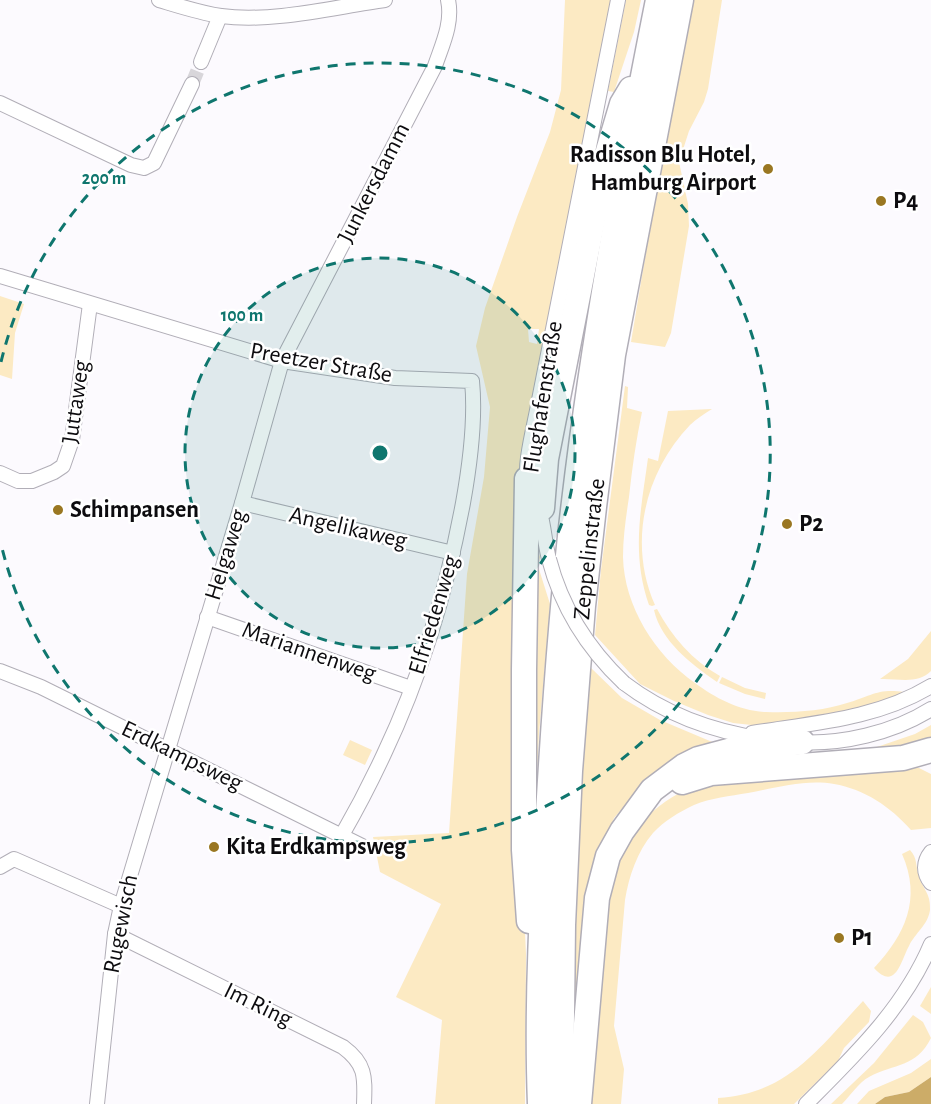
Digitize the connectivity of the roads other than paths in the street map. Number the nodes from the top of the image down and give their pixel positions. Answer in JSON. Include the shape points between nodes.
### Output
{"nodes":[{"id":1,"x":159,"y":0,"type":"edge"},
{"id":2,"x":385,"y":0,"type":"edge"},
{"id":3,"x":448,"y":0,"type":"edge"},
{"id":4,"x":618,"y":0,"type":"edge"},
{"id":5,"x":658,"y":0,"type":"edge"},
{"id":6,"x":681,"y":0,"type":"edge"},
{"id":7,"x":203,"y":6,"type":"edge"},
{"id":8,"x":220,"y":16,"type":"junction"},
{"id":9,"x":201,"y":62,"type":"tunnel mouth"},
{"id":10,"x":645,"y":63,"type":"junction"},
{"id":11,"x":192,"y":84,"type":"tunnel mouth"},
{"id":12,"x":0,"y":103,"type":"edge"},
{"id":13,"x":0,"y":276,"type":"edge"},
{"id":14,"x":90,"y":304,"type":"junction"},
{"id":15,"x":282,"y":362,"type":"junction"},
{"id":16,"x":472,"y":381,"type":"joint"},
{"id":17,"x":0,"y":473,"type":"edge"},
{"id":18,"x":527,"y":479,"type":"junction"},
{"id":19,"x":242,"y":503,"type":"junction"},
{"id":20,"x":542,"y":514,"type":"junction"},
{"id":21,"x":453,"y":553,"type":"junction"},
{"id":22,"x":207,"y":617,"type":"junction"},
{"id":23,"x":0,"y":671,"type":"edge"},
{"id":24,"x":411,"y":687,"type":"junction"},
{"id":25,"x":928,"y":692,"type":"edge"},
{"id":26,"x":931,"y":709,"type":"edge"},
{"id":27,"x":738,"y":735,"type":"junction"},
{"id":28,"x":802,"y":742,"type":"junction"},
{"id":29,"x":167,"y":748,"type":"junction"},
{"id":30,"x":931,"y":750,"type":"edge"},
{"id":31,"x":903,"y":759,"type":"junction"},
{"id":32,"x":931,"y":765,"type":"edge"},
{"id":33,"x":635,"y":813,"type":"junction"},
{"id":34,"x":342,"y":836,"type":"junction"},
{"id":35,"x":362,"y":846,"type":"dead end"},
{"id":36,"x":931,"y":852,"type":"edge"},
{"id":37,"x":0,"y":867,"type":"edge"},
{"id":38,"x":931,"y":883,"type":"edge"},
{"id":39,"x":121,"y":906,"type":"junction"},
{"id":40,"x":115,"y":934,"type":"junction"},
{"id":41,"x":931,"y":944,"type":"edge"},
{"id":42,"x":540,"y":973,"type":"junction"},
{"id":43,"x":97,"y":1104,"type":"edge"},
{"id":44,"x":364,"y":1104,"type":"edge"},
{"id":45,"x":540,"y":1104,"type":"edge"},
{"id":46,"x":561,"y":1104,"type":"edge"},
{"id":47,"x":579,"y":1104,"type":"edge"},
{"id":48,"x":807,"y":1104,"type":"edge"}],
"edges":[{"from":1,"to":7,"type":"street"},
{"from":2,"to":8,"type":"street","via":[[276,16]]},
{"from":3,"to":15,"type":"street","name":"Junkersdamm","via":[[448,29],[435,66]]},
{"from":4,"to":18,"type":"street","name":"Flughafenstraße","via":[[538,405]]},
{"from":5,"to":10,"type":"highway","name":"Zeppelinstraße"},
{"from":6,"to":46,"type":"highway","name":"Zeppelinstraße","via":[[613,355],[583,606],[563,925]]},
{"from":7,"to":8,"type":"street"},
{"from":8,"to":9,"type":"street"},
{"from":10,"to":20,"type":"highway","via":[[622,104],[603,168],[546,459]]},
{"from":10,"to":42,"type":"highway","name":"Zeppelinstraße","via":[[620,193],[574,501],[557,660]]},
{"from":11,"to":12,"type":"street","via":[[154,162],[144,168]]},
{"from":13,"to":14,"type":"street","name":"Preetzer Straße"},
{"from":14,"to":15,"type":"street","name":"Preetzer Straße"},
{"from":14,"to":17,"type":"street","name":"Juttaweg","via":[[72,440],[63,466],[32,481],[18,481]]},
{"from":15,"to":16,"type":"street","name":"Preetzer Straße","via":[[395,378]]},
{"from":15,"to":19,"type":"street","name":"Helgaweg"},
{"from":16,"to":21,"type":"street","name":"Elfriedenweg","via":[[468,475]]},
{"from":18,"to":20,"type":"street","name":"Flughafenstraße"},
{"from":18,"to":42,"type":"highway","via":[[524,850],[530,932]]},
{"from":19,"to":21,"type":"street","name":"Angelikaweg"},
{"from":19,"to":22,"type":"street","name":"Helgaweg"},
{"from":20,"to":27,"type":"street","name":"Flughafenstraße","bridge":true,"via":[[543,537],[564,604],[600,660],[624,683],[656,704],[687,720]]},
{"from":21,"to":24,"type":"street","name":"Elfriedenweg"},
{"from":22,"to":24,"type":"street","name":"Mariannenweg"},
{"from":22,"to":29,"type":"street","name":"Helgaweg"},
{"from":23,"to":29,"type":"street","name":"Erdkampsweg"},
{"from":24,"to":34,"type":"street","name":"Elfriedenweg","via":[[385,753]]},
{"from":25,"to":27,"type":"street","name":"Flughafenstraße","via":[[854,717]]},
{"from":26,"to":28,"type":"street","name":"Flughafenstraße","via":[[911,720],[852,738]]},
{"from":27,"to":28,"type":"street","name":"Flughafenstraße"},
{"from":28,"to":33,"type":"highway","via":[[728,751],[698,759],[660,782]]},
{"from":29,"to":34,"type":"street","name":"Erdkampsweg"},
{"from":29,"to":39,"type":"street","name":"Rugewisch"},
{"from":30,"to":31,"type":"highway"},
{"from":31,"to":32,"type":"highway"},
{"from":31,"to":33,"type":"highway","via":[[711,773],[683,782]]},
{"from":33,"to":47,"type":"highway","via":[[608,856],[597,898]]},
{"from":34,"to":35,"type":"street","name":"Erdkampsweg"},
{"from":36,"to":38,"type":"street","via":[[925,865]]},
{"from":37,"to":39,"type":"street","via":[[14,858]]},
{"from":39,"to":40,"type":"street","name":"Rugewisch"},
{"from":40,"to":43,"type":"street","name":"Rugewisch"},
{"from":40,"to":44,"type":"street","name":"Im Ring","via":[[343,1047],[362,1066]]},
{"from":41,"to":48,"type":"street","via":[[913,982],[882,1024]]},
{"from":42,"to":45,"type":"highway","name":"Zeppelinstraße"}]}
